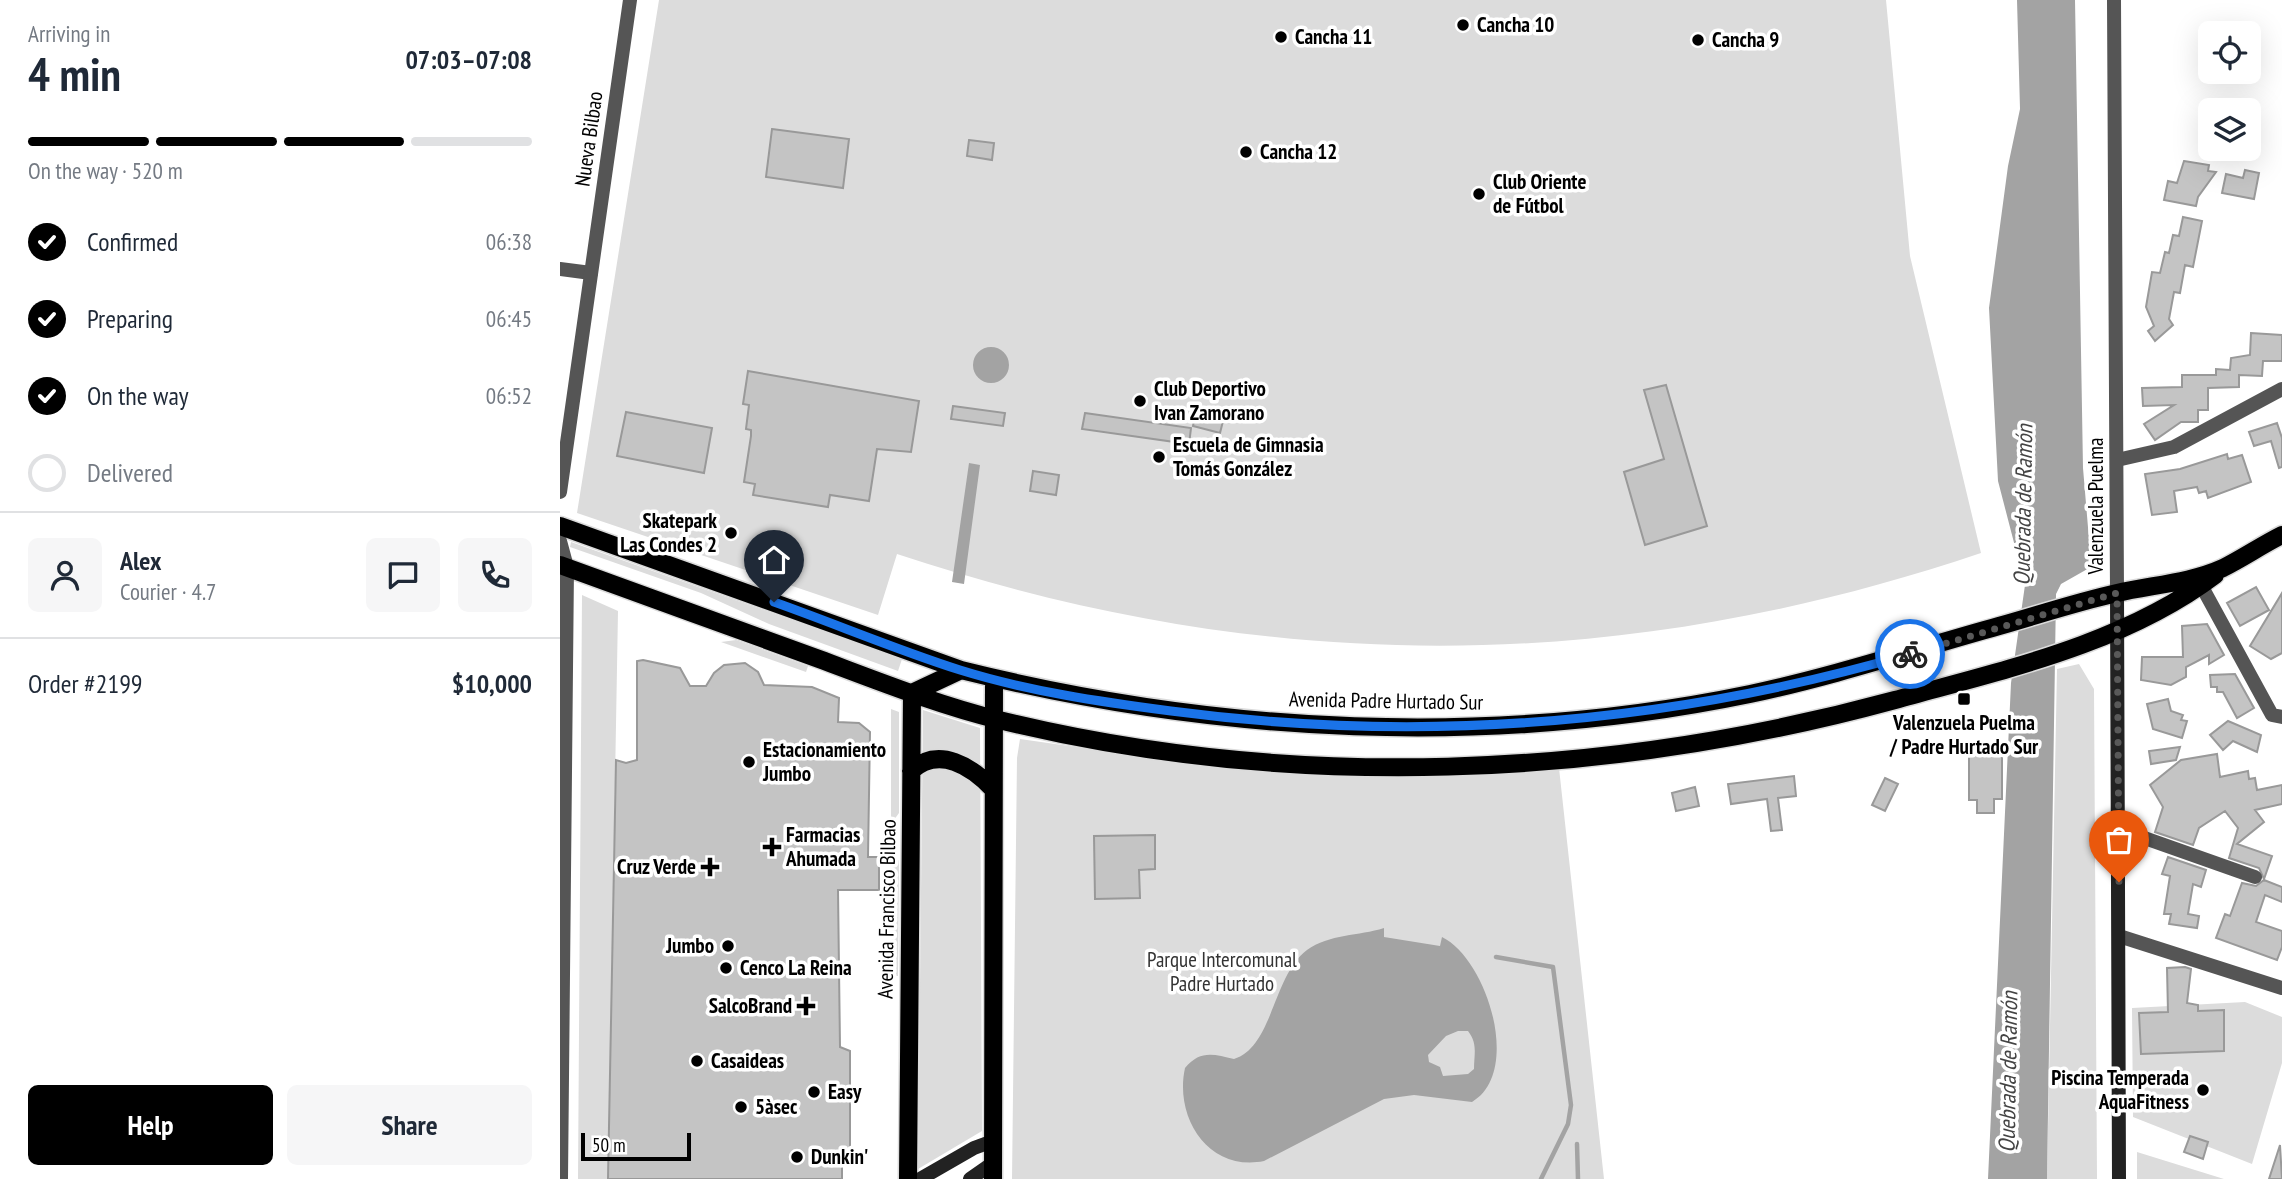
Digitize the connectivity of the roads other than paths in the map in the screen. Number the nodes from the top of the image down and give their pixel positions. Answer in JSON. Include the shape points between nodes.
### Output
{"nodes":[{"id":1,"x":630,"y":0,"type":"edge"},
{"id":2,"x":2114,"y":0,"type":"edge"},
{"id":3,"x":560,"y":269,"type":"edge"},
{"id":4,"x":591,"y":273,"type":"junction"},
{"id":5,"x":2282,"y":389,"type":"edge"},
{"id":6,"x":2116,"y":460,"type":"junction"},
{"id":7,"x":560,"y":486,"type":"edge"},
{"id":8,"x":560,"y":526,"type":"edge"},
{"id":9,"x":2282,"y":534,"type":"edge"},
{"id":10,"x":560,"y":541,"type":"edge"},
{"id":11,"x":564,"y":566,"type":"edge"},
{"id":12,"x":2222,"y":568,"type":"junction"},
{"id":13,"x":2201,"y":586,"type":"junction"},
{"id":14,"x":2117,"y":593,"type":"junction"},
{"id":15,"x":2118,"y":629,"type":"junction"},
{"id":16,"x":961,"y":670,"type":"junction"},
{"id":17,"x":994,"y":678,"type":"junction"},
{"id":18,"x":912,"y":693,"type":"junction"},
{"id":19,"x":2279,"y":714,"type":"edge"},
{"id":20,"x":995,"y":719,"type":"junction"},
{"id":21,"x":563,"y":722,"type":"edge"},
{"id":22,"x":911,"y":771,"type":"junction"},
{"id":23,"x":993,"y":789,"type":"junction"},
{"id":24,"x":2119,"y":828,"type":"junction"},
{"id":25,"x":2255,"y":877,"type":"dead end"},
{"id":26,"x":2119,"y":936,"type":"junction"},
{"id":27,"x":561,"y":987,"type":"edge"},
{"id":28,"x":2282,"y":988,"type":"edge"},
{"id":29,"x":561,"y":1114,"type":"edge"},
{"id":30,"x":993,"y":1142,"type":"junction"},
{"id":31,"x":993,"y":1171,"type":"edge"},
{"id":32,"x":561,"y":1179,"type":"edge"},
{"id":33,"x":908,"y":1179,"type":"edge"},
{"id":34,"x":920,"y":1179,"type":"edge"},
{"id":35,"x":970,"y":1179,"type":"edge"},
{"id":36,"x":2119,"y":1179,"type":"edge"}],
"edges":[{"from":1,"to":4,"type":"street","name":"Nueva Bilbao"},
{"from":2,"to":6,"type":"street","name":"Valenzuela Puelma"},
{"from":3,"to":4,"type":"street"},
{"from":4,"to":7,"type":"street","name":"Nueva Bilbao"},
{"from":5,"to":6,"type":"street","via":[[2183,443]]},
{"from":6,"to":14,"type":"street","name":"Valenzuela Puelma"},
{"from":8,"to":16,"type":"main road","name":"Avenida Padre Hurtado Sur"},
{"from":9,"to":12,"type":"main road","name":"Avenida Padre Hurtado Sur"},
{"from":10,"to":11,"type":"street"},
{"from":11,"to":18,"type":"main road","name":"Avenida Padre Hurtado Sur"},
{"from":11,"to":21,"type":"street"},
{"from":12,"to":13,"type":"main road","name":"Avenida Padre Hurtado Sur"},
{"from":12,"to":14,"type":"main road","name":"Avenida Padre Hurtado Sur"},
{"from":13,"to":15,"type":"main road","name":"Avenida Padre Hurtado Sur"},
{"from":13,"to":19,"type":"street"},
{"from":14,"to":15,"type":"main road","name":"Valenzuela Puelma"},
{"from":14,"to":17,"type":"main road","name":"Avenida Padre Hurtado Sur","via":[[1864,667],[1746,695],[1627,714],[1507,725],[1386,728],[1264,722],[1129,705]]},
{"from":15,"to":20,"type":"main road","name":"Avenida Padre Hurtado Sur","via":[[1993,674],[1844,714],[1652,750],[1509,764],[1392,767],[1271,762],[1105,741]]},
{"from":15,"to":24,"type":"main road","name":"Valenzuela Puelma"},
{"from":16,"to":17,"type":"main road","name":"Avenida Padre Hurtado Sur"},
{"from":16,"to":18,"type":"main road"},
{"from":17,"to":20,"type":"main road"},
{"from":18,"to":20,"type":"main road","name":"Avenida Padre Hurtado Sur"},
{"from":18,"to":22,"type":"main road","name":"Avenida Francisco Bilbao"},
{"from":20,"to":23,"type":"main road"},
{"from":21,"to":27,"type":"street"},
{"from":22,"to":23,"type":"main road","via":[[925,762],[953,761],[971,769]]},
{"from":22,"to":33,"type":"main road","name":"Avenida Francisco Bilbao"},
{"from":23,"to":30,"type":"main road"},
{"from":24,"to":25,"type":"street"},
{"from":24,"to":26,"type":"main road","name":"Valenzuela Puelma"},
{"from":26,"to":28,"type":"street"},
{"from":26,"to":36,"type":"main road","name":"Valenzuela Puelma"},
{"from":27,"to":29,"type":"street"},
{"from":29,"to":32,"type":"street"},
{"from":30,"to":31,"type":"main road"},
{"from":30,"to":34,"type":"main road"},
{"from":31,"to":35,"type":"main road"}]}
